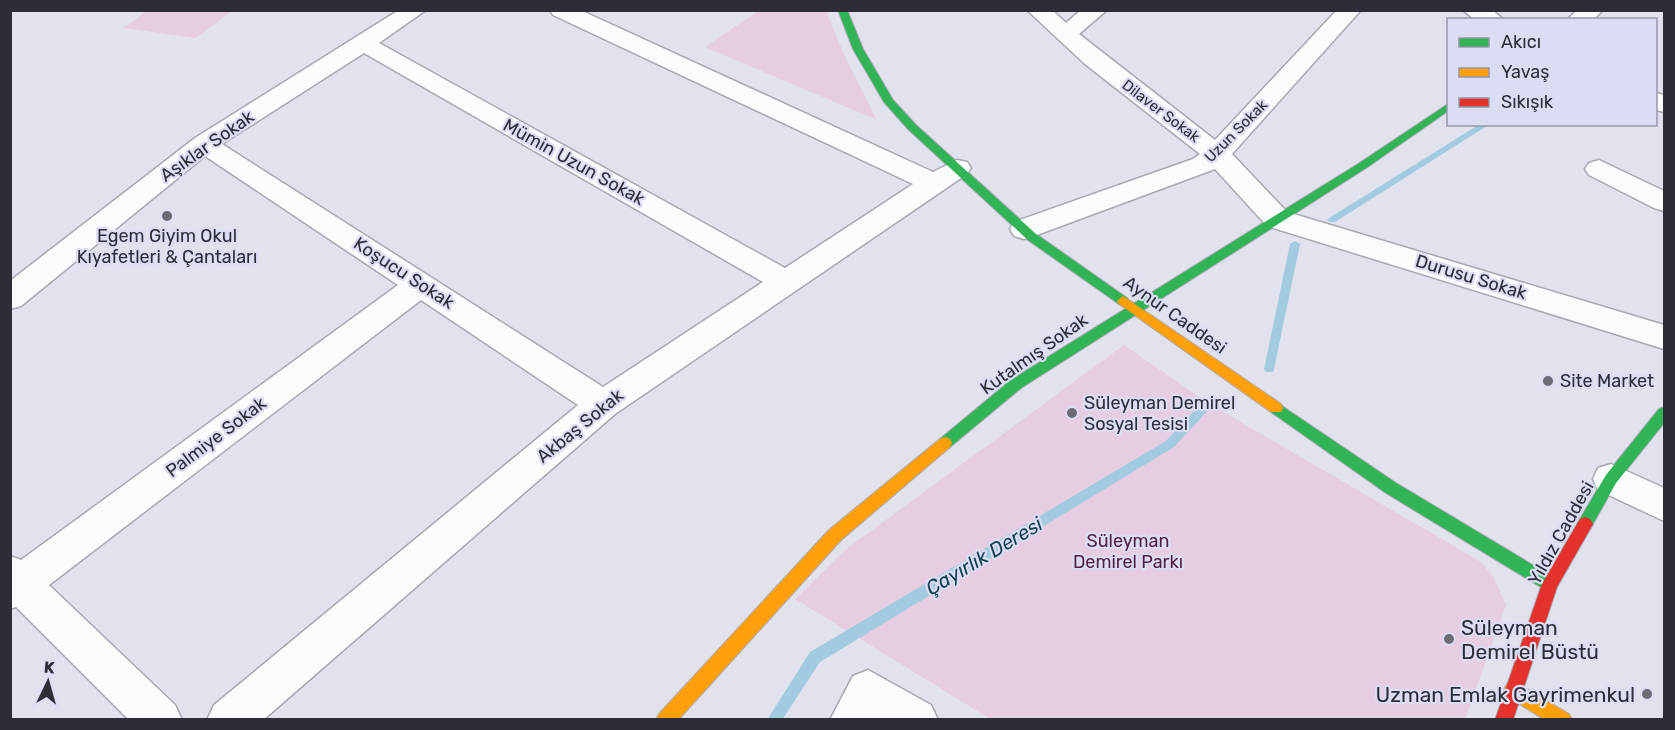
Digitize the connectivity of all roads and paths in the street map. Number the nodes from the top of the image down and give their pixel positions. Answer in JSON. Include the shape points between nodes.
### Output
{"nodes":[{"id":1,"x":415,"y":10,"type":"edge"},
{"id":2,"x":561,"y":10,"type":"edge"},
{"id":3,"x":842,"y":10,"type":"edge"},
{"id":4,"x":1038,"y":10,"type":"edge"},
{"id":5,"x":1096,"y":10,"type":"edge"},
{"id":6,"x":1350,"y":10,"type":"edge"},
{"id":7,"x":1474,"y":10,"type":"edge"},
{"id":8,"x":1489,"y":18,"type":"edge"},
{"id":9,"x":1065,"y":34,"type":"junction"},
{"id":10,"x":363,"y":43,"type":"junction"},
{"id":11,"x":1447,"y":107,"type":"edge"},
{"id":12,"x":204,"y":144,"type":"junction"},
{"id":13,"x":1217,"y":154,"type":"junction"},
{"id":14,"x":1599,"y":169,"type":"dead end"},
{"id":15,"x":946,"y":175,"type":"junction"},
{"id":16,"x":1665,"y":202,"type":"edge"},
{"id":17,"x":1277,"y":219,"type":"junction"},
{"id":18,"x":1023,"y":229,"type":"junction"},
{"id":19,"x":785,"y":281,"type":"junction"},
{"id":20,"x":421,"y":284,"type":"junction"},
{"id":21,"x":10,"y":298,"type":"edge"},
{"id":22,"x":1134,"y":308,"type":"junction"},
{"id":23,"x":1665,"y":337,"type":"edge"},
{"id":24,"x":603,"y":404,"type":"junction"},
{"id":25,"x":1665,"y":413,"type":"edge"},
{"id":26,"x":1611,"y":479,"type":"junction"},
{"id":27,"x":1665,"y":504,"type":"edge"},
{"id":28,"x":14,"y":583,"type":"edge"},
{"id":29,"x":1550,"y":584,"type":"junction"},
{"id":30,"x":1513,"y":690,"type":"junction"},
{"id":31,"x":160,"y":720,"type":"edge"},
{"id":32,"x":229,"y":720,"type":"edge"},
{"id":33,"x":665,"y":720,"type":"edge"},
{"id":34,"x":852,"y":720,"type":"edge"},
{"id":35,"x":916,"y":720,"type":"edge"},
{"id":36,"x":1504,"y":720,"type":"edge"},
{"id":37,"x":1563,"y":720,"type":"edge"}],
"edges":[{"from":1,"to":10,"type":"street","name":"Aşıklar Sokak"},
{"from":2,"to":15,"type":"street"},
{"from":3,"to":15,"type":"street","name":"Aynur Caddesi","via":[[858,49],[889,102]]},
{"from":4,"to":9,"type":"street","name":"Dilaver Sokak"},
{"from":5,"to":9,"type":"street"},
{"from":6,"to":13,"type":"street","name":"Uzun Sokak"},
{"from":7,"to":8,"type":"street"},
{"from":9,"to":13,"type":"street","name":"Dilaver Sokak"},
{"from":10,"to":12,"type":"street","name":"Aşıklar Sokak"},
{"from":10,"to":19,"type":"street","name":"Mümin Uzun Sokak"},
{"from":11,"to":17,"type":"street","name":"Kutalmış Sokak"},
{"from":12,"to":20,"type":"street","name":"Koşucu Sokak"},
{"from":12,"to":21,"type":"street","name":"Aşıklar Sokak"},
{"from":13,"to":17,"type":"street","name":"Dilaver Sokak"},
{"from":13,"to":18,"type":"street","name":"Uzun Sokak","via":[[1203,165]]},
{"from":14,"to":16,"type":"street"},
{"from":15,"to":18,"type":"street","name":"Aynur Caddesi"},
{"from":15,"to":19,"type":"street","name":"Akbaş Sokak"},
{"from":17,"to":22,"type":"street","name":"Kutalmış Sokak"},
{"from":17,"to":23,"type":"street","name":"Durusu Sokak"},
{"from":18,"to":22,"type":"street","name":"Aynur Caddesi"},
{"from":19,"to":24,"type":"street","name":"Akbaş Sokak"},
{"from":20,"to":24,"type":"street","name":"Koşucu Sokak"},
{"from":20,"to":28,"type":"street","name":"Palmiye Sokak"},
{"from":22,"to":29,"type":"street","name":"Aynur Caddesi","via":[[1391,488]]},
{"from":22,"to":33,"type":"street","name":"Kutalmış Sokak","via":[[1016,384],[836,535]]},
{"from":24,"to":32,"type":"street","name":"Akbaş Sokak"},
{"from":25,"to":26,"type":"street","name":"Yıldız Caddesi"},
{"from":26,"to":27,"type":"street"},
{"from":26,"to":29,"type":"street","name":"Yıldız Caddesi"},
{"from":28,"to":31,"type":"street"},
{"from":29,"to":30,"type":"street","name":"Yıldız Caddesi"},
{"from":30,"to":36,"type":"street","name":"Yıldız Caddesi"},
{"from":30,"to":37,"type":"street"},
{"from":34,"to":35,"type":"street","via":[[868,691]]}]}
